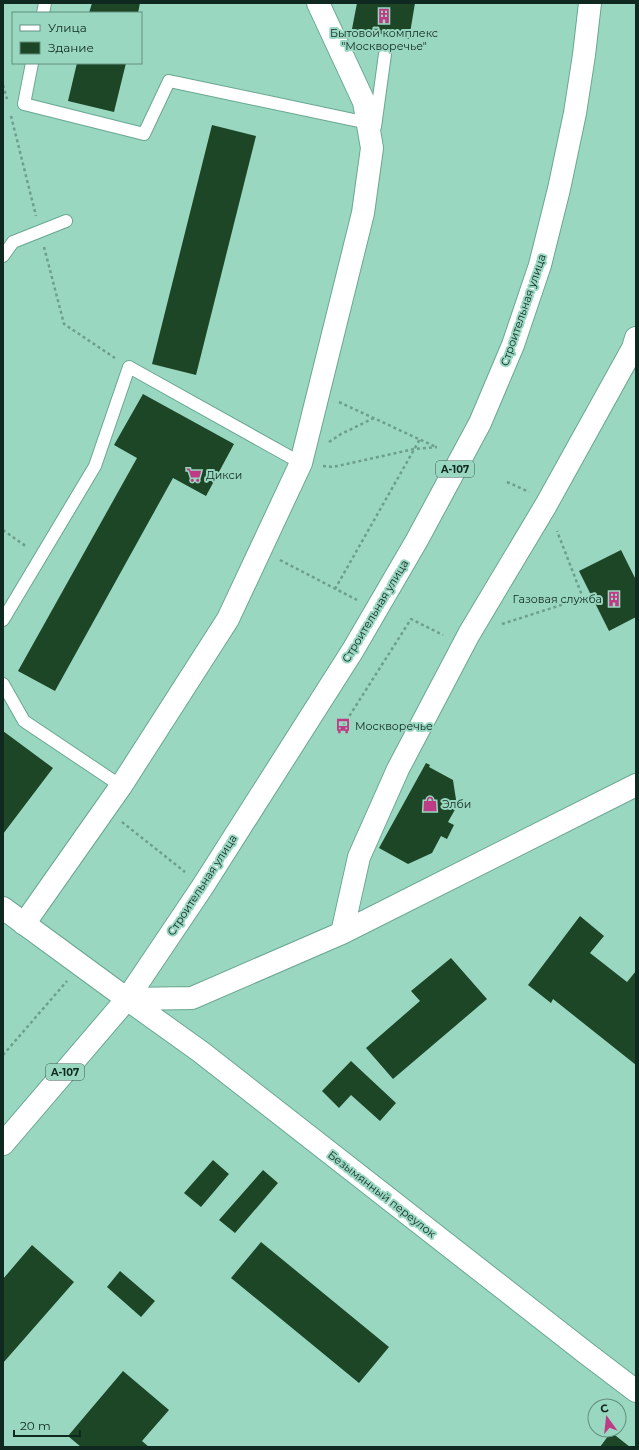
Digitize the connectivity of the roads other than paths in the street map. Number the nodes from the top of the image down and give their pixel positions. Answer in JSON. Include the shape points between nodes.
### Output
{"nodes":[{"id":1,"x":318,"y":3,"type":"edge"},
{"id":2,"x":590,"y":3,"type":"edge"},
{"id":3,"x":385,"y":54,"type":"dead end"},
{"id":4,"x":32,"y":64,"type":"edge"},
{"id":5,"x":368,"y":123,"type":"junction"},
{"id":6,"x":372,"y":148,"type":"junction"},
{"id":7,"x":66,"y":221,"type":"dead end"},
{"id":8,"x":3,"y":256,"type":"edge"},
{"id":9,"x":636,"y":338,"type":"edge"},
{"id":10,"x":301,"y":463,"type":"junction"},
{"id":11,"x":3,"y":620,"type":"edge"},
{"id":12,"x":3,"y":684,"type":"edge"},
{"id":13,"x":636,"y":785,"type":"edge"},
{"id":14,"x":121,"y":786,"type":"junction"},
{"id":15,"x":3,"y":908,"type":"edge"},
{"id":16,"x":24,"y":924,"type":"junction"},
{"id":17,"x":342,"y":932,"type":"junction"},
{"id":18,"x":127,"y":999,"type":"junction"},
{"id":19,"x":3,"y":1144,"type":"edge"},
{"id":20,"x":636,"y":1390,"type":"edge"}],
"edges":[{"from":1,"to":5,"type":"main road","via":[[364,102]]},
{"from":2,"to":18,"type":"main road","name":"Строительная улица","number":"А-107","via":[[576,105],[540,265],[513,345],[480,422],[417,540],[353,650],[203,886]]},
{"from":3,"to":6,"type":"lane"},
{"from":4,"to":5,"type":"lane","via":[[24,104],[144,134],[169,81]]},
{"from":5,"to":6,"type":"main road"},
{"from":6,"to":10,"type":"main road","via":[[363,213]]},
{"from":7,"to":8,"type":"lane","via":[[13,242]]},
{"from":9,"to":17,"type":"main road","via":[[633,348],[546,505],[469,634],[398,769],[359,857]]},
{"from":10,"to":11,"type":"lane","via":[[129,367],[95,466]]},
{"from":10,"to":14,"type":"main road","via":[[228,619]]},
{"from":12,"to":14,"type":"lane","via":[[24,721]]},
{"from":13,"to":17,"type":"main road"},
{"from":14,"to":16,"type":"main road"},
{"from":15,"to":16,"type":"main road","name":"Безымянный переулок"},
{"from":16,"to":18,"type":"main road","name":"Безымянный переулок"},
{"from":17,"to":18,"type":"main road","via":[[192,998]]},
{"from":18,"to":19,"type":"main road","name":"Строительная улица","number":"А-107"},
{"from":18,"to":20,"type":"main road","name":"Безымянный переулок","via":[[201,1052]]}]}
